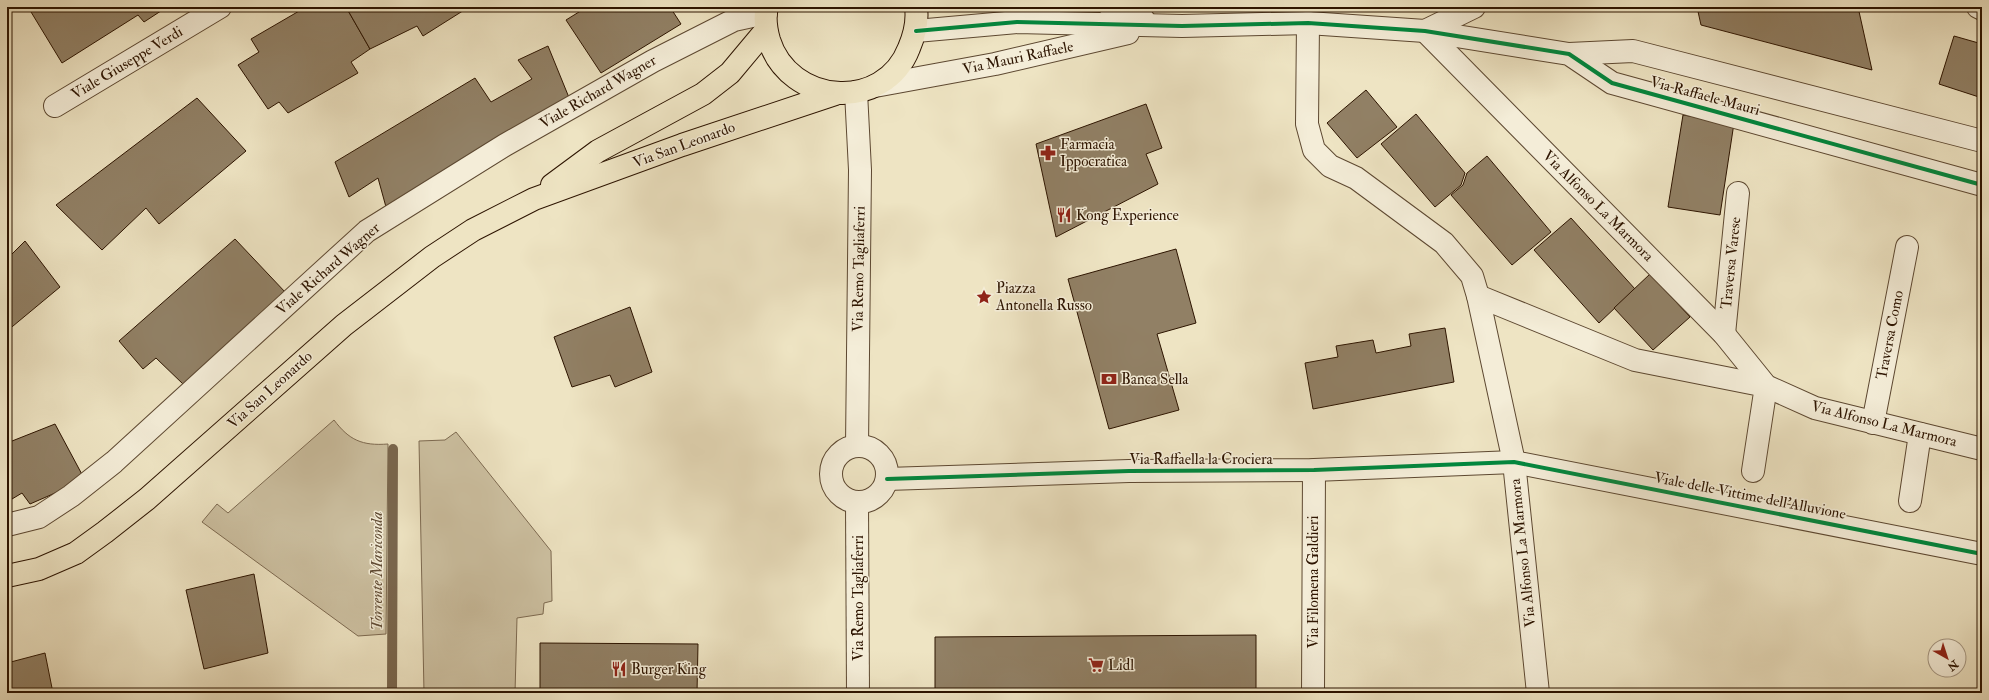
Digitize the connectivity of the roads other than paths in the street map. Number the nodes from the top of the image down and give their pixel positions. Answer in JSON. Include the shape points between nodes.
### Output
{"nodes":[{"id":1,"x":220,"y":7,"type":"edge"},
{"id":2,"x":934,"y":7,"type":"edge"},
{"id":3,"x":1110,"y":7,"type":"edge"},
{"id":4,"x":1474,"y":7,"type":"edge"},
{"id":5,"x":1978,"y":7,"type":"edge"},
{"id":6,"x":1982,"y":9,"type":"edge"},
{"id":7,"x":766,"y":17,"type":"edge"},
{"id":8,"x":916,"y":20,"type":"edge"},
{"id":9,"x":1308,"y":23,"type":"junction"},
{"id":10,"x":1161,"y":26,"type":"junction"},
{"id":11,"x":1425,"y":31,"type":"junction"},
{"id":12,"x":1569,"y":54,"type":"junction"},
{"id":13,"x":855,"y":91,"type":"junction"},
{"id":14,"x":55,"y":106,"type":"dead end"},
{"id":15,"x":1982,"y":141,"type":"edge"},
{"id":16,"x":1982,"y":185,"type":"edge"},
{"id":17,"x":1738,"y":193,"type":"dead end"},
{"id":18,"x":534,"y":199,"type":"junction"},
{"id":19,"x":1907,"y":248,"type":"dead end"},
{"id":20,"x":1478,"y":296,"type":"junction"},
{"id":21,"x":1724,"y":334,"type":"junction"},
{"id":22,"x":1766,"y":386,"type":"junction"},
{"id":23,"x":1873,"y":423,"type":"junction"},
{"id":24,"x":1920,"y":434,"type":"junction"},
{"id":25,"x":857,"y":446,"type":"junction"},
{"id":26,"x":1982,"y":449,"type":"edge"},
{"id":27,"x":1514,"y":462,"type":"junction"},
{"id":28,"x":1314,"y":470,"type":"junction"},
{"id":29,"x":1753,"y":471,"type":"dead end"},
{"id":30,"x":887,"y":478,"type":"junction"},
{"id":31,"x":1910,"y":501,"type":"dead end"},
{"id":32,"x":857,"y":503,"type":"junction"},
{"id":33,"x":7,"y":525,"type":"edge"},
{"id":34,"x":1982,"y":554,"type":"edge"},
{"id":35,"x":7,"y":576,"type":"edge"},
{"id":36,"x":858,"y":693,"type":"edge"},
{"id":37,"x":1313,"y":693,"type":"edge"},
{"id":38,"x":1538,"y":693,"type":"edge"}],
"edges":[{"from":1,"to":14,"type":"street","name":"Viale Giuseppe Verdi"},
{"from":2,"to":8,"type":"main road"},
{"from":3,"to":10,"type":"street","name":"Via Mauri Raffaele"},
{"from":4,"to":11,"type":"street"},
{"from":5,"to":6,"type":"street"},
{"from":7,"to":13,"type":"main road","via":[[772,50],[783,67],[798,80],[815,90]]},
{"from":7,"to":18,"type":"main road","name":"Via San Leonardo","via":[[730,73],[703,94],[598,151]]},
{"from":7,"to":33,"type":"street","name":"Viale Richard Wagner","via":[[734,20],[653,60],[505,145],[367,231],[114,462],[39,517]]},
{"from":8,"to":10,"type":"street","name":"Via Mauri Raffaele"},
{"from":8,"to":13,"type":"main road","name":"Via San Leonardo","via":[[904,60],[891,75]]},
{"from":9,"to":10,"type":"street","name":"Via Mauri Raffaele"},
{"from":9,"to":11,"type":"street","name":"Via Mauri Raffaele"},
{"from":9,"to":20,"type":"street","name":"Via Alfonso La Marmora","via":[[1307,124],[1314,150],[1330,166],[1356,178],[1444,242],[1472,276]]},
{"from":10,"to":13,"type":"street","name":"Via Mauri Raffaele","via":[[995,64]]},
{"from":11,"to":12,"type":"street","name":"Via Raffaele Mauri"},
{"from":11,"to":21,"type":"street","name":"Via Alfonso La Marmora"},
{"from":12,"to":15,"type":"street","name":"Via Raffaele Mauri","via":[[1633,51]]},
{"from":12,"to":16,"type":"street","name":"Via Raffaele Mauri","via":[[1612,83]]},
{"from":13,"to":18,"type":"main road","name":"Via San Leonardo","via":[[682,145]]},
{"from":13,"to":25,"type":"street","name":"Via Remo Tagliaferri","via":[[860,170]]},
{"from":17,"to":21,"type":"street","name":"Traversa Varese"},
{"from":18,"to":35,"type":"main road","name":"Via San Leonardo","via":[[473,230],[432,257],[344,325],[147,499],[93,540],[76,552],[39,569]]},
{"from":19,"to":23,"type":"street","name":"Traversa Como"},
{"from":20,"to":22,"type":"street","name":"Via Alfonso La Marmora","via":[[1635,360]]},
{"from":20,"to":27,"type":"street","name":"Via Alfonso La Marmora"},
{"from":21,"to":22,"type":"street","name":"Via Alfonso La Marmora"},
{"from":22,"to":23,"type":"street","name":"Via Alfonso La Marmora","via":[[1815,408]]},
{"from":22,"to":29,"type":"street"},
{"from":23,"to":24,"type":"street","name":"Via Alfonso La Marmora"},
{"from":24,"to":26,"type":"street","name":"Via Alfonso La Marmora"},
{"from":24,"to":31,"type":"street"},
{"from":25,"to":30,"type":"street","via":[[866,447],[880,455],[887,470]]},
{"from":25,"to":32,"type":"street","via":[[841,452],[832,466],[831,474],[835,490],[841,496]]},
{"from":27,"to":28,"type":"street","name":"Via Raffaella la Crociera"},
{"from":27,"to":34,"type":"street","name":"Viale delle Vittime dell'Alluvione"},
{"from":27,"to":38,"type":"street","name":"Via Alfonso La Marmora"},
{"from":28,"to":30,"type":"street","name":"Via Raffaella la Crociera","via":[[1129,471]]},
{"from":28,"to":37,"type":"street","name":"Via Filomena Galdieri"},
{"from":30,"to":32,"type":"street","via":[[880,493],[873,499]]},
{"from":32,"to":36,"type":"street","name":"Via Remo Tagliaferri"}]}
